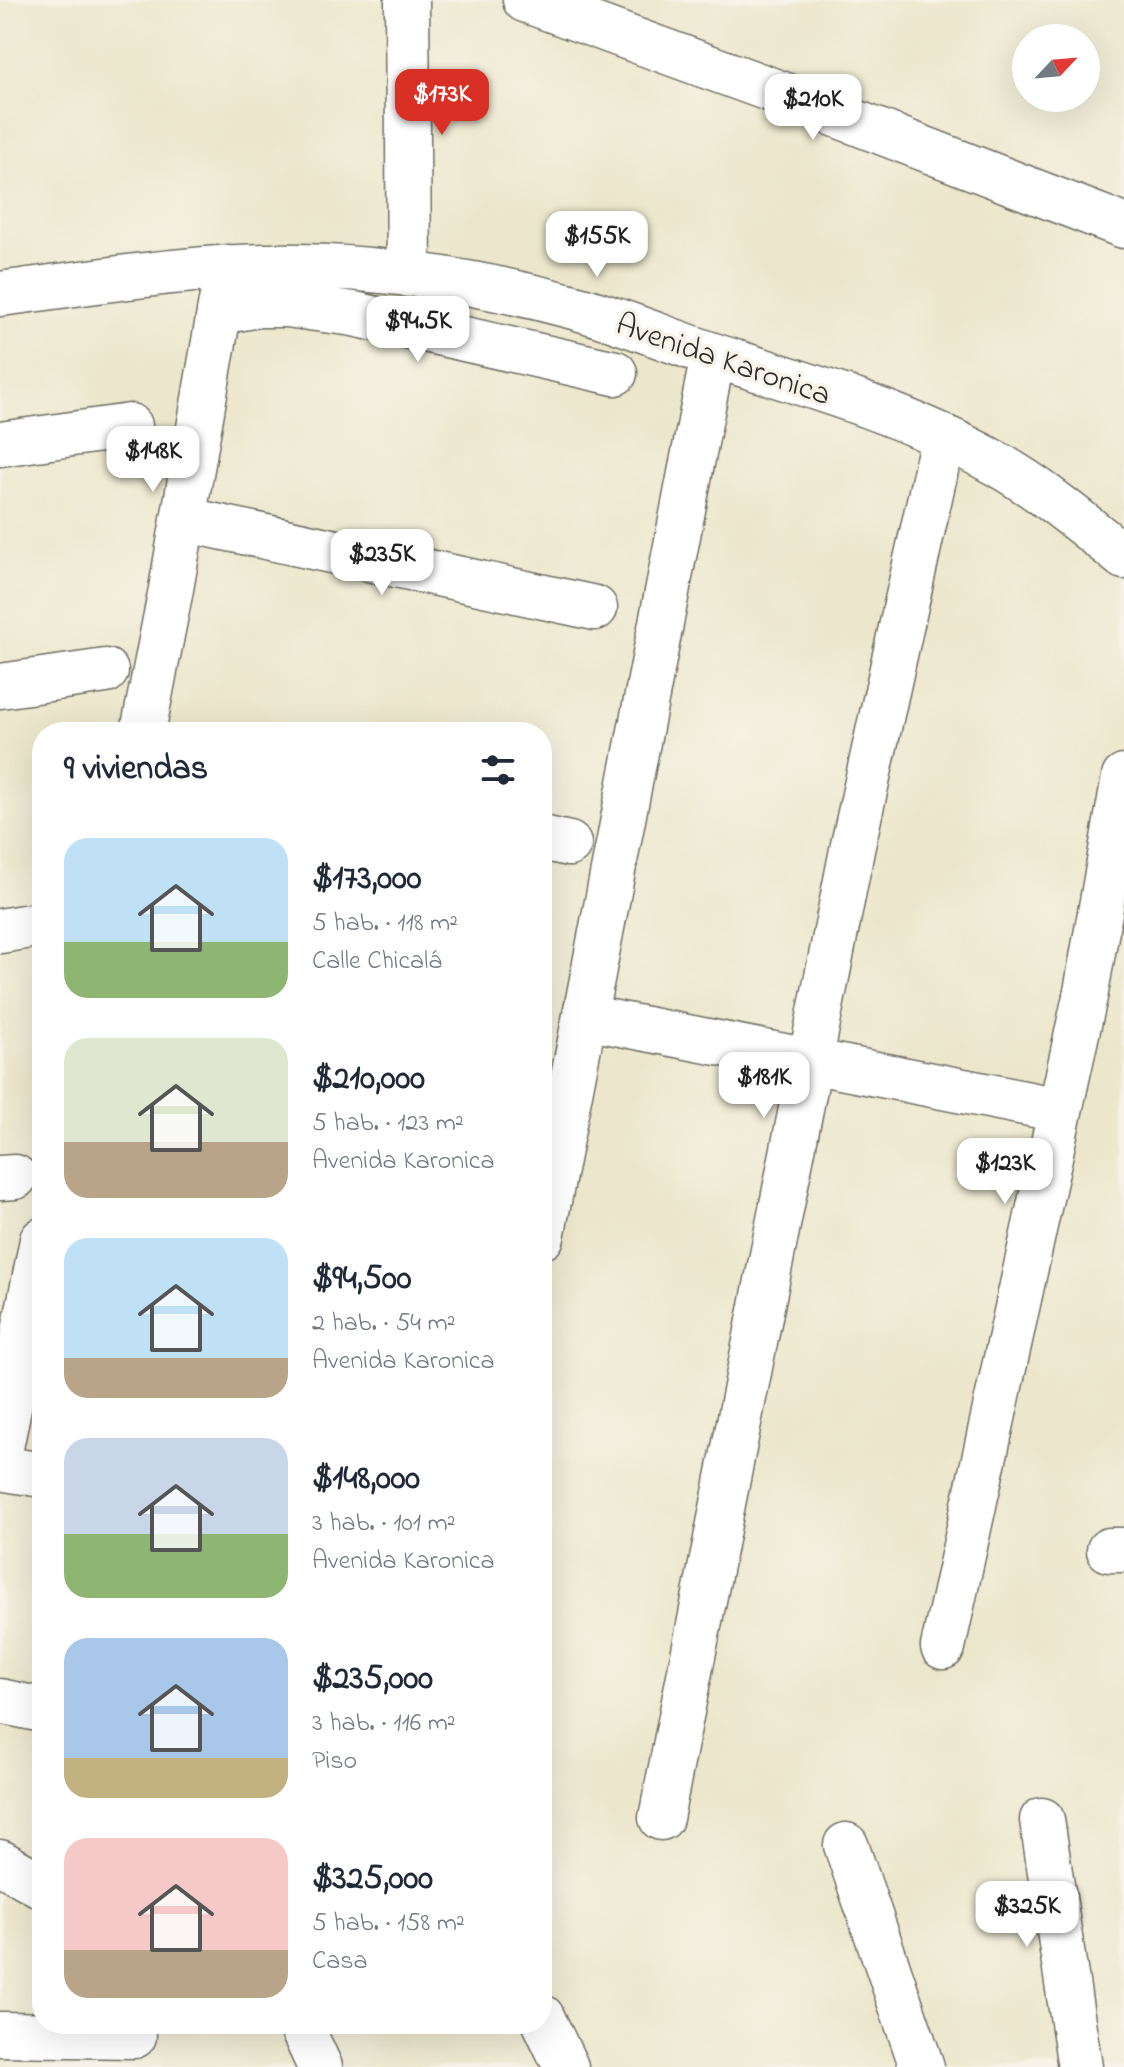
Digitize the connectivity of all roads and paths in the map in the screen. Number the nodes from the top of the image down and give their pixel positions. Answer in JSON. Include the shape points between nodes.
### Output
{"nodes":[{"id":1,"x":407,"y":0,"type":"edge"},
{"id":2,"x":525,"y":0,"type":"edge"},
{"id":3,"x":1124,"y":226,"type":"edge"},
{"id":4,"x":227,"y":267,"type":"junction"},
{"id":5,"x":409,"y":275,"type":"junction"},
{"id":6,"x":0,"y":294,"type":"edge"},
{"id":7,"x":219,"y":312,"type":"junction"},
{"id":8,"x":713,"y":355,"type":"junction"},
{"id":9,"x":615,"y":373,"type":"dead end"},
{"id":10,"x":130,"y":426,"type":"dead end"},
{"id":11,"x":943,"y":438,"type":"junction"},
{"id":12,"x":0,"y":444,"type":"edge"},
{"id":13,"x":183,"y":519,"type":"junction"},
{"id":14,"x":1124,"y":557,"type":"edge"},
{"id":15,"x":595,"y":608,"type":"dead end"},
{"id":16,"x":106,"y":671,"type":"dead end"},
{"id":17,"x":0,"y":686,"type":"edge"},
{"id":18,"x":145,"y":722,"type":"edge"},
{"id":19,"x":1124,"y":777,"type":"edge"},
{"id":20,"x":32,"y":926,"type":"edge"},
{"id":21,"x":0,"y":931,"type":"edge"},
{"id":22,"x":585,"y":1017,"type":"junction"},
{"id":23,"x":810,"y":1062,"type":"junction"},
{"id":24,"x":1060,"y":1110,"type":"junction"},
{"id":25,"x":552,"y":1186,"type":"edge"},
{"id":26,"x":32,"y":1291,"type":"edge"},
{"id":27,"x":0,"y":1453,"type":"edge"},
{"id":28,"x":0,"y":1468,"type":"edge"},
{"id":29,"x":32,"y":1473,"type":"edge"},
{"id":30,"x":943,"y":1647,"type":"dead end"},
{"id":31,"x":0,"y":1701,"type":"edge"},
{"id":32,"x":32,"y":1708,"type":"edge"},
{"id":33,"x":661,"y":1818,"type":"dead end"},
{"id":34,"x":1042,"y":1820,"type":"dead end"},
{"id":35,"x":846,"y":1845,"type":"dead end"},
{"id":36,"x":0,"y":1862,"type":"edge"},
{"id":37,"x":32,"y":1880,"type":"edge"},
{"id":38,"x":0,"y":2034,"type":"edge"},
{"id":39,"x":305,"y":2034,"type":"edge"},
{"id":40,"x":550,"y":2034,"type":"edge"},
{"id":41,"x":137,"y":2042,"type":"edge"},
{"id":42,"x":320,"y":2067,"type":"edge"},
{"id":43,"x":566,"y":2067,"type":"edge"},
{"id":44,"x":922,"y":2067,"type":"edge"},
{"id":45,"x":1080,"y":2067,"type":"edge"}],
"edges":[{"from":1,"to":5,"type":"street"},
{"from":2,"to":3,"type":"street"},
{"from":4,"to":5,"type":"street","name":"Avenida Karonica","via":[[301,266]]},
{"from":4,"to":6,"type":"street","name":"Avenida Karonica"},
{"from":4,"to":7,"type":"street"},
{"from":5,"to":8,"type":"street","name":"Avenida Karonica","via":[[574,308]]},
{"from":7,"to":9,"type":"street","via":[[286,305],[354,314]]},
{"from":7,"to":13,"type":"street"},
{"from":8,"to":11,"type":"street","name":"Avenida Karonica"},
{"from":8,"to":22,"type":"street"},
{"from":10,"to":12,"type":"street"},
{"from":11,"to":14,"type":"street","name":"Avenida Karonica","via":[[1051,499]]},
{"from":11,"to":23,"type":"street"},
{"from":13,"to":15,"type":"street"},
{"from":13,"to":18,"type":"street"},
{"from":16,"to":17,"type":"street"},
{"from":19,"to":24,"type":"street"},
{"from":20,"to":21,"type":"street"},
{"from":22,"to":23,"type":"street"},
{"from":22,"to":25,"type":"street"},
{"from":23,"to":24,"type":"street"},
{"from":23,"to":33,"type":"street"},
{"from":24,"to":30,"type":"street"},
{"from":26,"to":27,"type":"street"},
{"from":28,"to":29,"type":"street"},
{"from":31,"to":32,"type":"street"},
{"from":34,"to":45,"type":"street"},
{"from":35,"to":44,"type":"street"},
{"from":36,"to":37,"type":"street"},
{"from":38,"to":41,"type":"street"},
{"from":39,"to":42,"type":"street"},
{"from":40,"to":43,"type":"street"}]}
